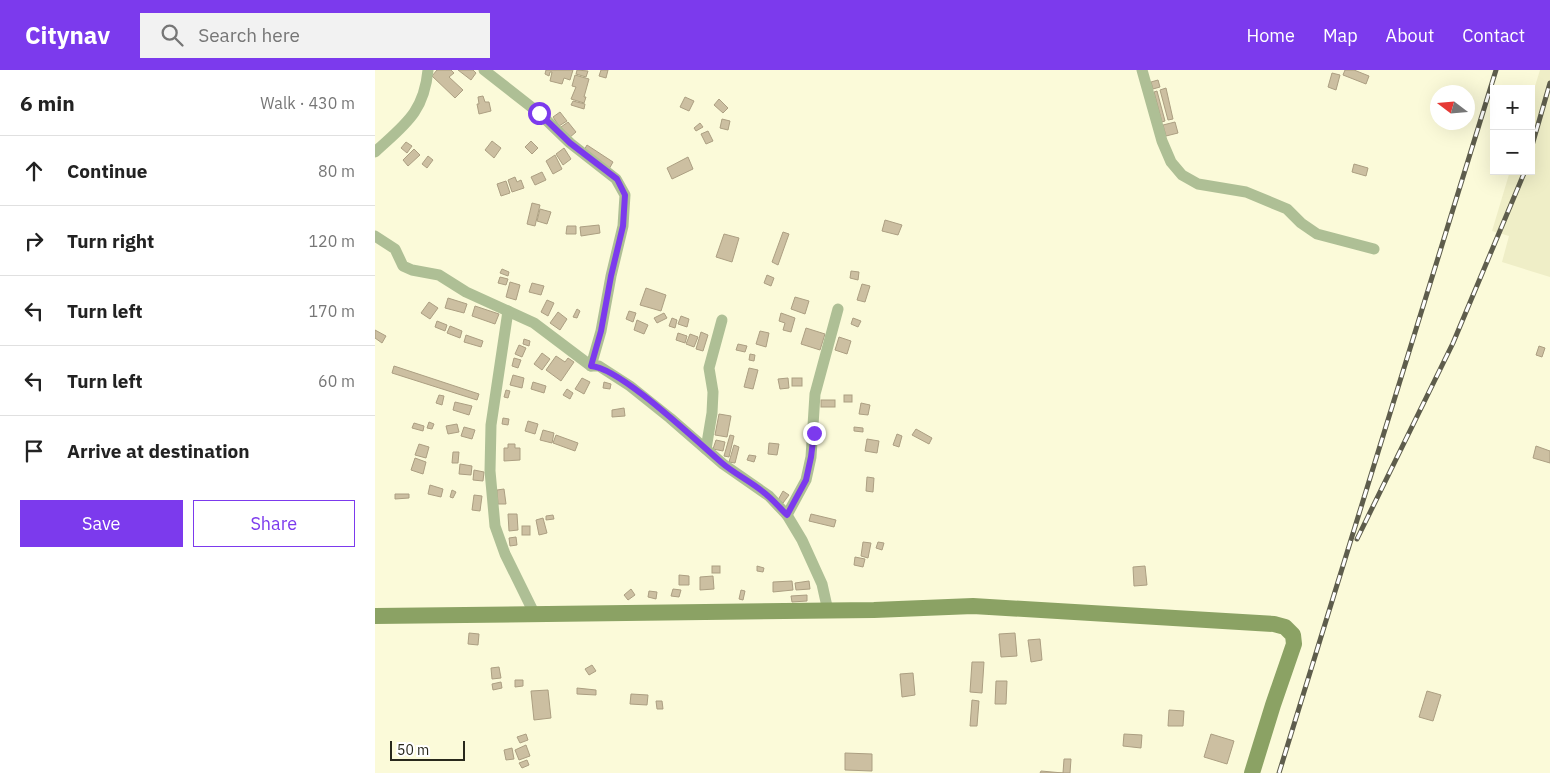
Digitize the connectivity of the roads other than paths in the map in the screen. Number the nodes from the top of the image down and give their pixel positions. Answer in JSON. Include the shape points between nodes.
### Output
{"nodes":[{"id":1,"x":428,"y":70,"type":"edge"},
{"id":2,"x":484,"y":70,"type":"edge"},
{"id":3,"x":1143,"y":70,"type":"edge"},
{"id":4,"x":375,"y":152,"type":"edge"},
{"id":5,"x":375,"y":236,"type":"edge"},
{"id":6,"x":1374,"y":249,"type":"dead end"},
{"id":7,"x":839,"y":309,"type":"dead end"},
{"id":8,"x":508,"y":311,"type":"junction"},
{"id":9,"x":722,"y":320,"type":"dead end"},
{"id":10,"x":591,"y":366,"type":"junction"},
{"id":11,"x":706,"y":449,"type":"junction"},
{"id":12,"x":787,"y":515,"type":"junction"},
{"id":13,"x":828,"y":611,"type":"junction"},
{"id":14,"x":535,"y":615,"type":"junction"},
{"id":15,"x":375,"y":616,"type":"edge"},
{"id":16,"x":1252,"y":773,"type":"edge"}],
"edges":[{"from":1,"to":4,"type":"street","via":[[422,100],[415,112]]},
{"from":2,"to":10,"type":"street","via":[[617,179],[625,195],[623,226]]},
{"from":3,"to":6,"type":"street","via":[[1162,141],[1171,162],[1182,174],[1198,184],[1246,192],[1269,201],[1287,209],[1317,234]]},
{"from":5,"to":8,"type":"street","via":[[395,249],[403,266],[439,276]]},
{"from":7,"to":12,"type":"street","via":[[815,394],[811,457],[806,480]]},
{"from":8,"to":10,"type":"street","via":[[534,323]]},
{"from":8,"to":14,"type":"street","via":[[491,425],[490,471],[495,526]]},
{"from":9,"to":11,"type":"street","via":[[709,368],[713,392]]},
{"from":10,"to":11,"type":"street","via":[[599,366],[630,386]]},
{"from":11,"to":12,"type":"street","via":[[769,496]]},
{"from":12,"to":13,"type":"street","via":[[819,577]]},
{"from":13,"to":14,"type":"street"},
{"from":13,"to":16,"type":"street","via":[[973,606],[1249,622],[1285,627],[1293,635],[1294,644]]},
{"from":14,"to":15,"type":"street"}]}
